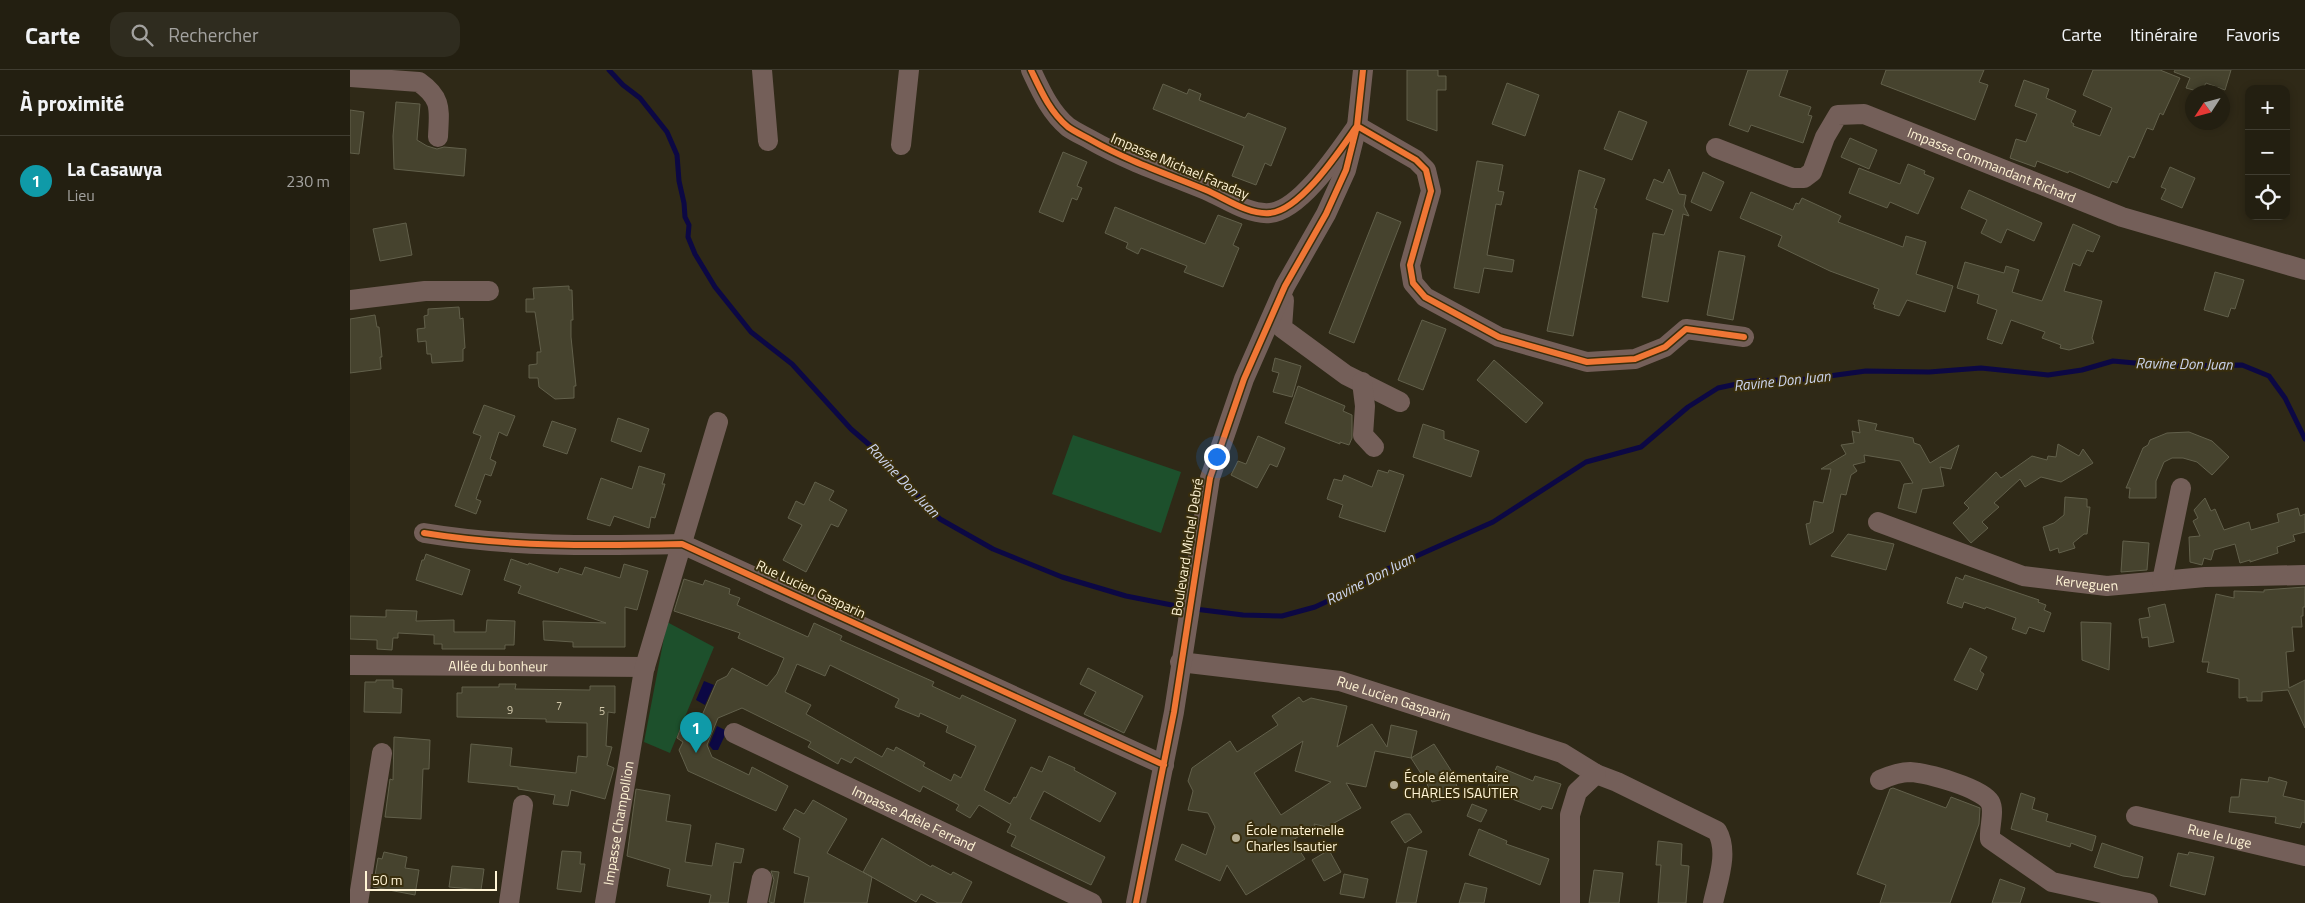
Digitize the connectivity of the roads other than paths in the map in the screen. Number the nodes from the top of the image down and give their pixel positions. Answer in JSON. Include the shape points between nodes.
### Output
{"nodes":[{"id":1,"x":762,"y":70,"type":"edge"},
{"id":2,"x":909,"y":70,"type":"edge"},
{"id":3,"x":1031,"y":70,"type":"edge"},
{"id":4,"x":1363,"y":70,"type":"edge"},
{"id":5,"x":350,"y":77,"type":"edge"},
{"id":6,"x":1357,"y":126,"type":"junction"},
{"id":7,"x":438,"y":137,"type":"dead end"},
{"id":8,"x":768,"y":141,"type":"dead end"},
{"id":9,"x":901,"y":145,"type":"dead end"},
{"id":10,"x":1716,"y":148,"type":"dead end"},
{"id":11,"x":2305,"y":270,"type":"edge"},
{"id":12,"x":1285,"y":286,"type":"junction"},
{"id":13,"x":489,"y":291,"type":"dead end"},
{"id":14,"x":350,"y":300,"type":"edge"},
{"id":15,"x":1744,"y":337,"type":"dead end"},
{"id":16,"x":1362,"y":382,"type":"junction"},
{"id":17,"x":1400,"y":402,"type":"dead end"},
{"id":18,"x":718,"y":422,"type":"dead end"},
{"id":19,"x":1374,"y":447,"type":"dead end"},
{"id":20,"x":2181,"y":488,"type":"dead end"},
{"id":21,"x":1878,"y":522,"type":"dead end"},
{"id":22,"x":424,"y":534,"type":"dead end"},
{"id":23,"x":682,"y":544,"type":"junction"},
{"id":24,"x":2305,"y":575,"type":"edge"},
{"id":25,"x":2162,"y":581,"type":"junction"},
{"id":26,"x":1180,"y":662,"type":"junction"},
{"id":27,"x":350,"y":665,"type":"edge"},
{"id":28,"x":645,"y":667,"type":"junction"},
{"id":29,"x":734,"y":733,"type":"dead end"},
{"id":30,"x":382,"y":752,"type":"dead end"},
{"id":31,"x":1164,"y":765,"type":"junction"},
{"id":32,"x":1596,"y":774,"type":"junction"},
{"id":33,"x":1880,"y":780,"type":"dead end"},
{"id":34,"x":523,"y":805,"type":"dead end"},
{"id":35,"x":2136,"y":816,"type":"dead end"},
{"id":36,"x":2305,"y":856,"type":"edge"},
{"id":37,"x":762,"y":878,"type":"dead end"},
{"id":38,"x":358,"y":903,"type":"edge"},
{"id":39,"x":509,"y":903,"type":"edge"},
{"id":40,"x":605,"y":903,"type":"edge"},
{"id":41,"x":757,"y":903,"type":"edge"},
{"id":42,"x":1092,"y":903,"type":"edge"},
{"id":43,"x":1136,"y":903,"type":"edge"},
{"id":44,"x":1570,"y":903,"type":"edge"},
{"id":45,"x":1713,"y":903,"type":"edge"},
{"id":46,"x":2148,"y":903,"type":"edge"}],
"edges":[{"from":1,"to":8,"type":"street"},
{"from":2,"to":9,"type":"street"},
{"from":3,"to":6,"type":"street","name":"Impasse Michael Faraday","via":[[1046,102],[1068,127],[1117,155],[1253,211],[1271,213],[1307,190]]},
{"from":4,"to":6,"type":"street","name":"Boulevard Michel Debré"},
{"from":5,"to":7,"type":"street","via":[[419,82],[439,104]]},
{"from":6,"to":12,"type":"street","name":"Boulevard Michel Debré","via":[[1346,170],[1326,214]]},
{"from":6,"to":15,"type":"street","via":[[1416,160],[1426,170],[1431,191],[1410,265],[1413,283],[1425,297],[1499,337],[1587,362],[1636,359],[1665,347],[1686,329]]},
{"from":10,"to":11,"type":"street","name":"Impasse Commandant Richard","via":[[1793,178],[1804,178],[1812,172],[1825,137],[1838,115],[1864,114],[2122,217]]},
{"from":12,"to":16,"type":"street","via":[[1282,328],[1346,375]]},
{"from":12,"to":26,"type":"street","name":"Boulevard Michel Debré","via":[[1244,379],[1210,478]]},
{"from":13,"to":14,"type":"street","via":[[426,291]]},
{"from":16,"to":17,"type":"street"},
{"from":16,"to":19,"type":"street","via":[[1363,435]]},
{"from":18,"to":23,"type":"street"},
{"from":20,"to":25,"type":"street"},
{"from":21,"to":25,"type":"street","name":"Kerveguen","via":[[2023,576],[2107,586]]},
{"from":22,"to":23,"type":"street","name":"Rue Lucien Gasparin","via":[[512,543]]},
{"from":23,"to":28,"type":"street"},
{"from":23,"to":31,"type":"street","name":"Rue Lucien Gasparin"},
{"from":24,"to":25,"type":"street","name":"Kerveguen"},
{"from":26,"to":31,"type":"street","name":"Boulevard Michel Debré"},
{"from":26,"to":32,"type":"street","name":"Rue Lucien Gasparin","via":[[1340,681],[1562,753]]},
{"from":27,"to":28,"type":"street","name":"Allée du bonheur"},
{"from":28,"to":40,"type":"street","name":"Impasse Champollion"},
{"from":29,"to":42,"type":"street","name":"Impasse Adèle Ferrand"},
{"from":30,"to":38,"type":"street"},
{"from":31,"to":43,"type":"street","name":"Boulevard Michel Debré"},
{"from":32,"to":44,"type":"street","via":[[1577,792],[1570,815]]},
{"from":32,"to":45,"type":"street","name":"Rue Lucien Gasparin","via":[[1717,831],[1723,850]]},
{"from":33,"to":46,"type":"street","via":[[1910,772],[1970,788],[1989,799],[1993,810],[1990,839],[2052,882]]},
{"from":34,"to":39,"type":"street"},
{"from":35,"to":36,"type":"street","name":"Rue le Juge"},
{"from":37,"to":41,"type":"street"}]}
